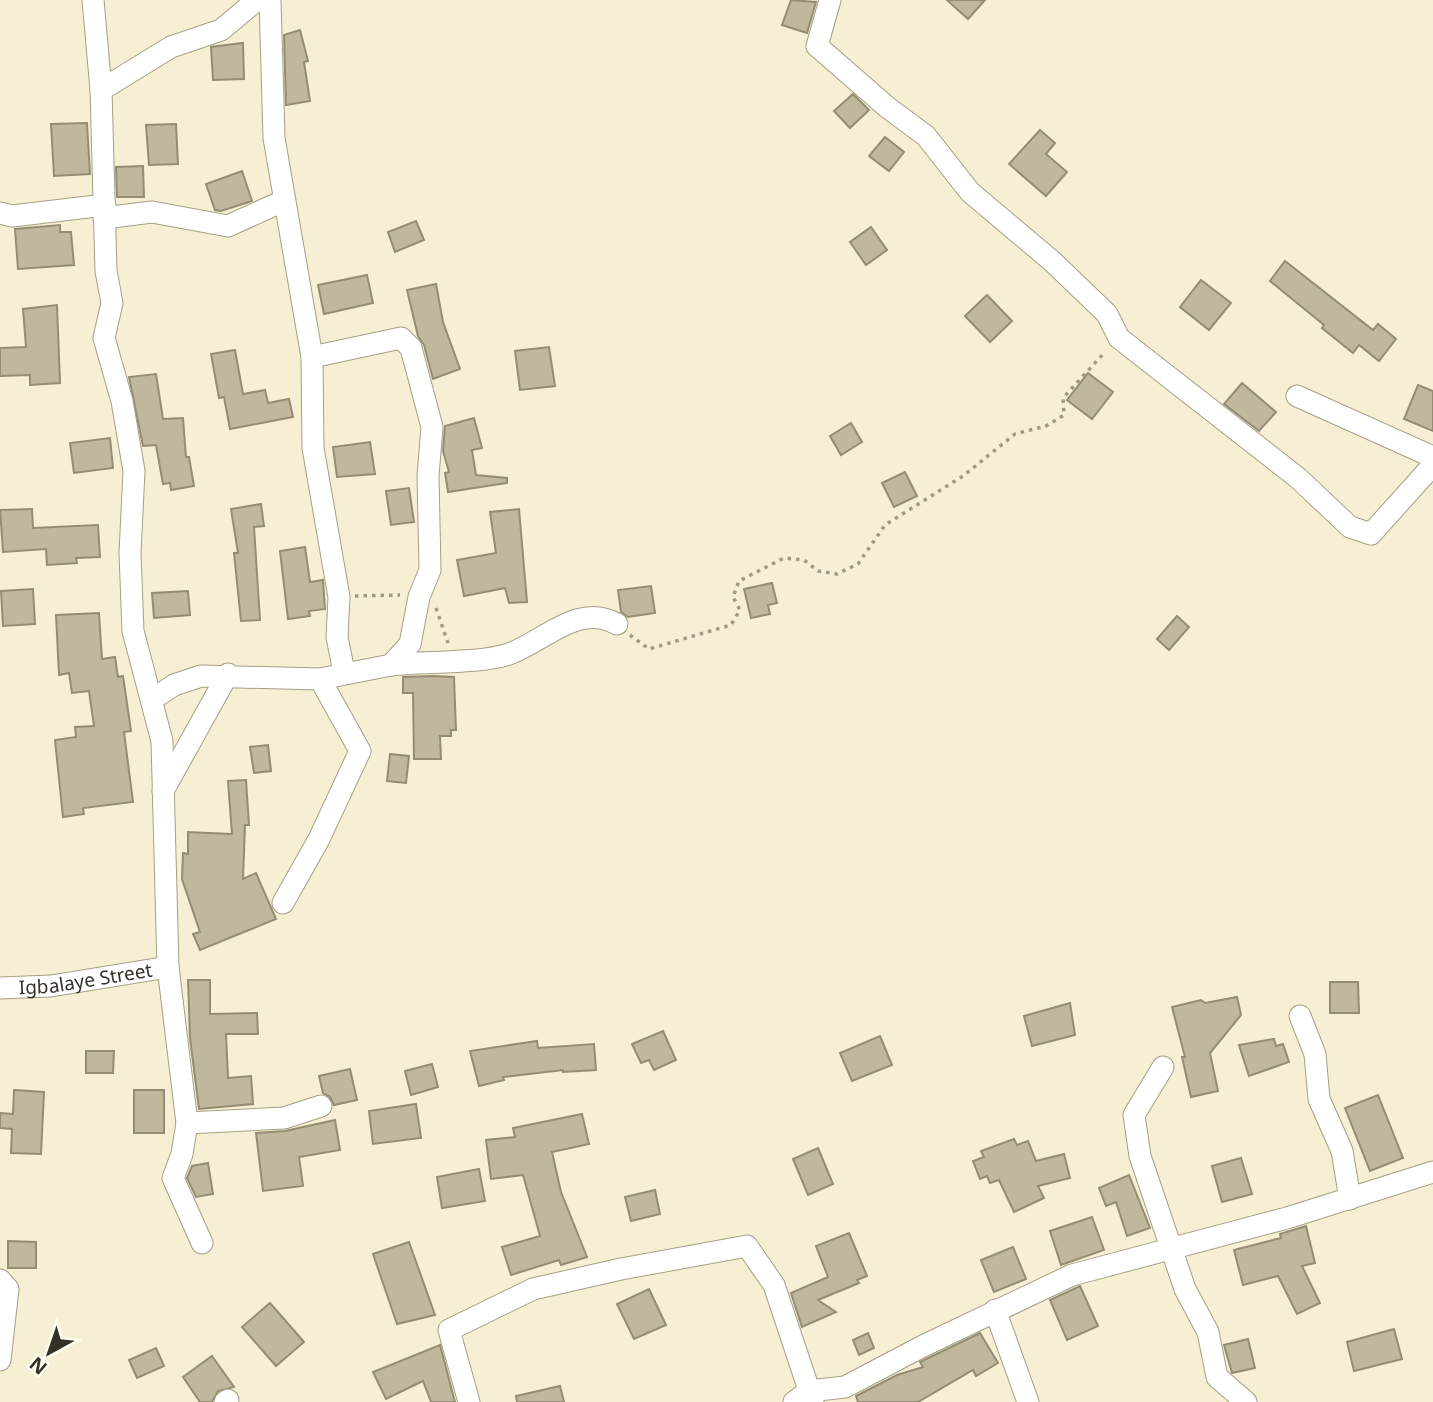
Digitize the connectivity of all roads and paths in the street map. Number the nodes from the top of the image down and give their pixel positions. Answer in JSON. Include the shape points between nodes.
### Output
{"nodes":[{"id":1,"x":93,"y":0,"type":"edge"},
{"id":2,"x":257,"y":0,"type":"edge"},
{"id":3,"x":270,"y":0,"type":"edge"},
{"id":4,"x":830,"y":0,"type":"edge"},
{"id":5,"x":101,"y":90,"type":"junction"},
{"id":6,"x":284,"y":201,"type":"junction"},
{"id":7,"x":104,"y":211,"type":"junction"},
{"id":8,"x":0,"y":213,"type":"edge"},
{"id":9,"x":1119,"y":338,"type":"junction"},
{"id":10,"x":312,"y":357,"type":"junction"},
{"id":11,"x":1297,"y":396,"type":"dead end"},
{"id":12,"x":1433,"y":457,"type":"edge"},
{"id":13,"x":1433,"y":465,"type":"edge"},
{"id":14,"x":617,"y":624,"type":"joint"},
{"id":15,"x":391,"y":664,"type":"junction"},
{"id":16,"x":344,"y":672,"type":"junction"},
{"id":17,"x":228,"y":674,"type":"junction"},
{"id":18,"x":320,"y":679,"type":"junction"},
{"id":19,"x":153,"y":699,"type":"junction"},
{"id":20,"x":163,"y":792,"type":"junction"},
{"id":21,"x":283,"y":903,"type":"dead end"},
{"id":22,"x":168,"y":967,"type":"junction"},
{"id":23,"x":0,"y":988,"type":"edge"},
{"id":24,"x":1300,"y":1016,"type":"dead end"},
{"id":25,"x":1163,"y":1067,"type":"dead end"},
{"id":26,"x":321,"y":1106,"type":"dead end"},
{"id":27,"x":187,"y":1123,"type":"junction"},
{"id":28,"x":1433,"y":1172,"type":"edge"},
{"id":29,"x":1350,"y":1199,"type":"junction"},
{"id":30,"x":202,"y":1243,"type":"dead end"},
{"id":31,"x":1170,"y":1247,"type":"junction"},
{"id":32,"x":0,"y":1280,"type":"edge"},
{"id":33,"x":995,"y":1310,"type":"junction"},
{"id":34,"x":0,"y":1360,"type":"edge"},
{"id":35,"x":841,"y":1395,"type":"edge"},
{"id":36,"x":805,"y":1398,"type":"edge"},
{"id":37,"x":469,"y":1402,"type":"edge"},
{"id":38,"x":1028,"y":1402,"type":"edge"},
{"id":39,"x":1245,"y":1402,"type":"edge"}],
"edges":[{"from":1,"to":5,"type":"street"},
{"from":2,"to":5,"type":"street","via":[[221,30],[171,47]]},
{"from":3,"to":6,"type":"street","via":[[274,138]]},
{"from":4,"to":9,"type":"street","via":[[817,46],[926,136],[970,192],[1107,314]]},
{"from":5,"to":7,"type":"street"},
{"from":6,"to":7,"type":"street","via":[[228,226],[152,212]]},
{"from":6,"to":10,"type":"street"},
{"from":7,"to":8,"type":"street"},
{"from":7,"to":19,"type":"street","via":[[112,303],[104,338],[122,401],[134,471],[133,631]]},
{"from":9,"to":13,"type":"street","via":[[1362,533],[1371,534]]},
{"from":9,"to":14,"type":"path","via":[[1063,398],[1064,415],[1015,434],[963,476],[886,525],[858,564],[837,574],[818,572],[804,560],[784,558],[738,581],[733,597],[740,610],[731,625],[649,649]]},
{"from":10,"to":15,"type":"street","via":[[401,338],[408,342],[432,427],[430,570],[419,597],[410,644]]},
{"from":10,"to":16,"type":"street","via":[[313,448],[339,597],[337,637]]},
{"from":11,"to":12,"type":"street"},
{"from":14,"to":15,"type":"street","via":[[594,616],[579,618],[508,654]]},
{"from":15,"to":16,"type":"street"},
{"from":16,"to":18,"type":"street"},
{"from":17,"to":18,"type":"street"},
{"from":17,"to":19,"type":"street","via":[[174,685]]},
{"from":17,"to":20,"type":"street"},
{"from":18,"to":21,"type":"street","via":[[360,751]]},
{"from":19,"to":20,"type":"street","via":[[162,741]]},
{"from":20,"to":22,"type":"street"},
{"from":22,"to":23,"type":"street","name":"Igbalaye Street","via":[[51,986]]},
{"from":22,"to":27,"type":"street"},
{"from":24,"to":29,"type":"street","via":[[1315,1054],[1318,1099],[1342,1151]]},
{"from":25,"to":31,"type":"street","via":[[1134,1115],[1140,1156]]},
{"from":26,"to":27,"type":"street","via":[[284,1118]]},
{"from":27,"to":30,"type":"street","via":[[173,1178]]},
{"from":28,"to":29,"type":"street"},
{"from":29,"to":31,"type":"street"},
{"from":31,"to":33,"type":"street","via":[[1072,1275]]},
{"from":31,"to":39,"type":"street","via":[[1208,1332],[1217,1377]]},
{"from":32,"to":34,"type":"street","via":[[8,1289]]},
{"from":33,"to":35,"type":"street"},
{"from":33,"to":38,"type":"street"},
{"from":35,"to":36,"type":"street"},
{"from":36,"to":37,"type":"street","via":[[775,1285],[747,1246],[533,1289],[449,1330]]}]}
